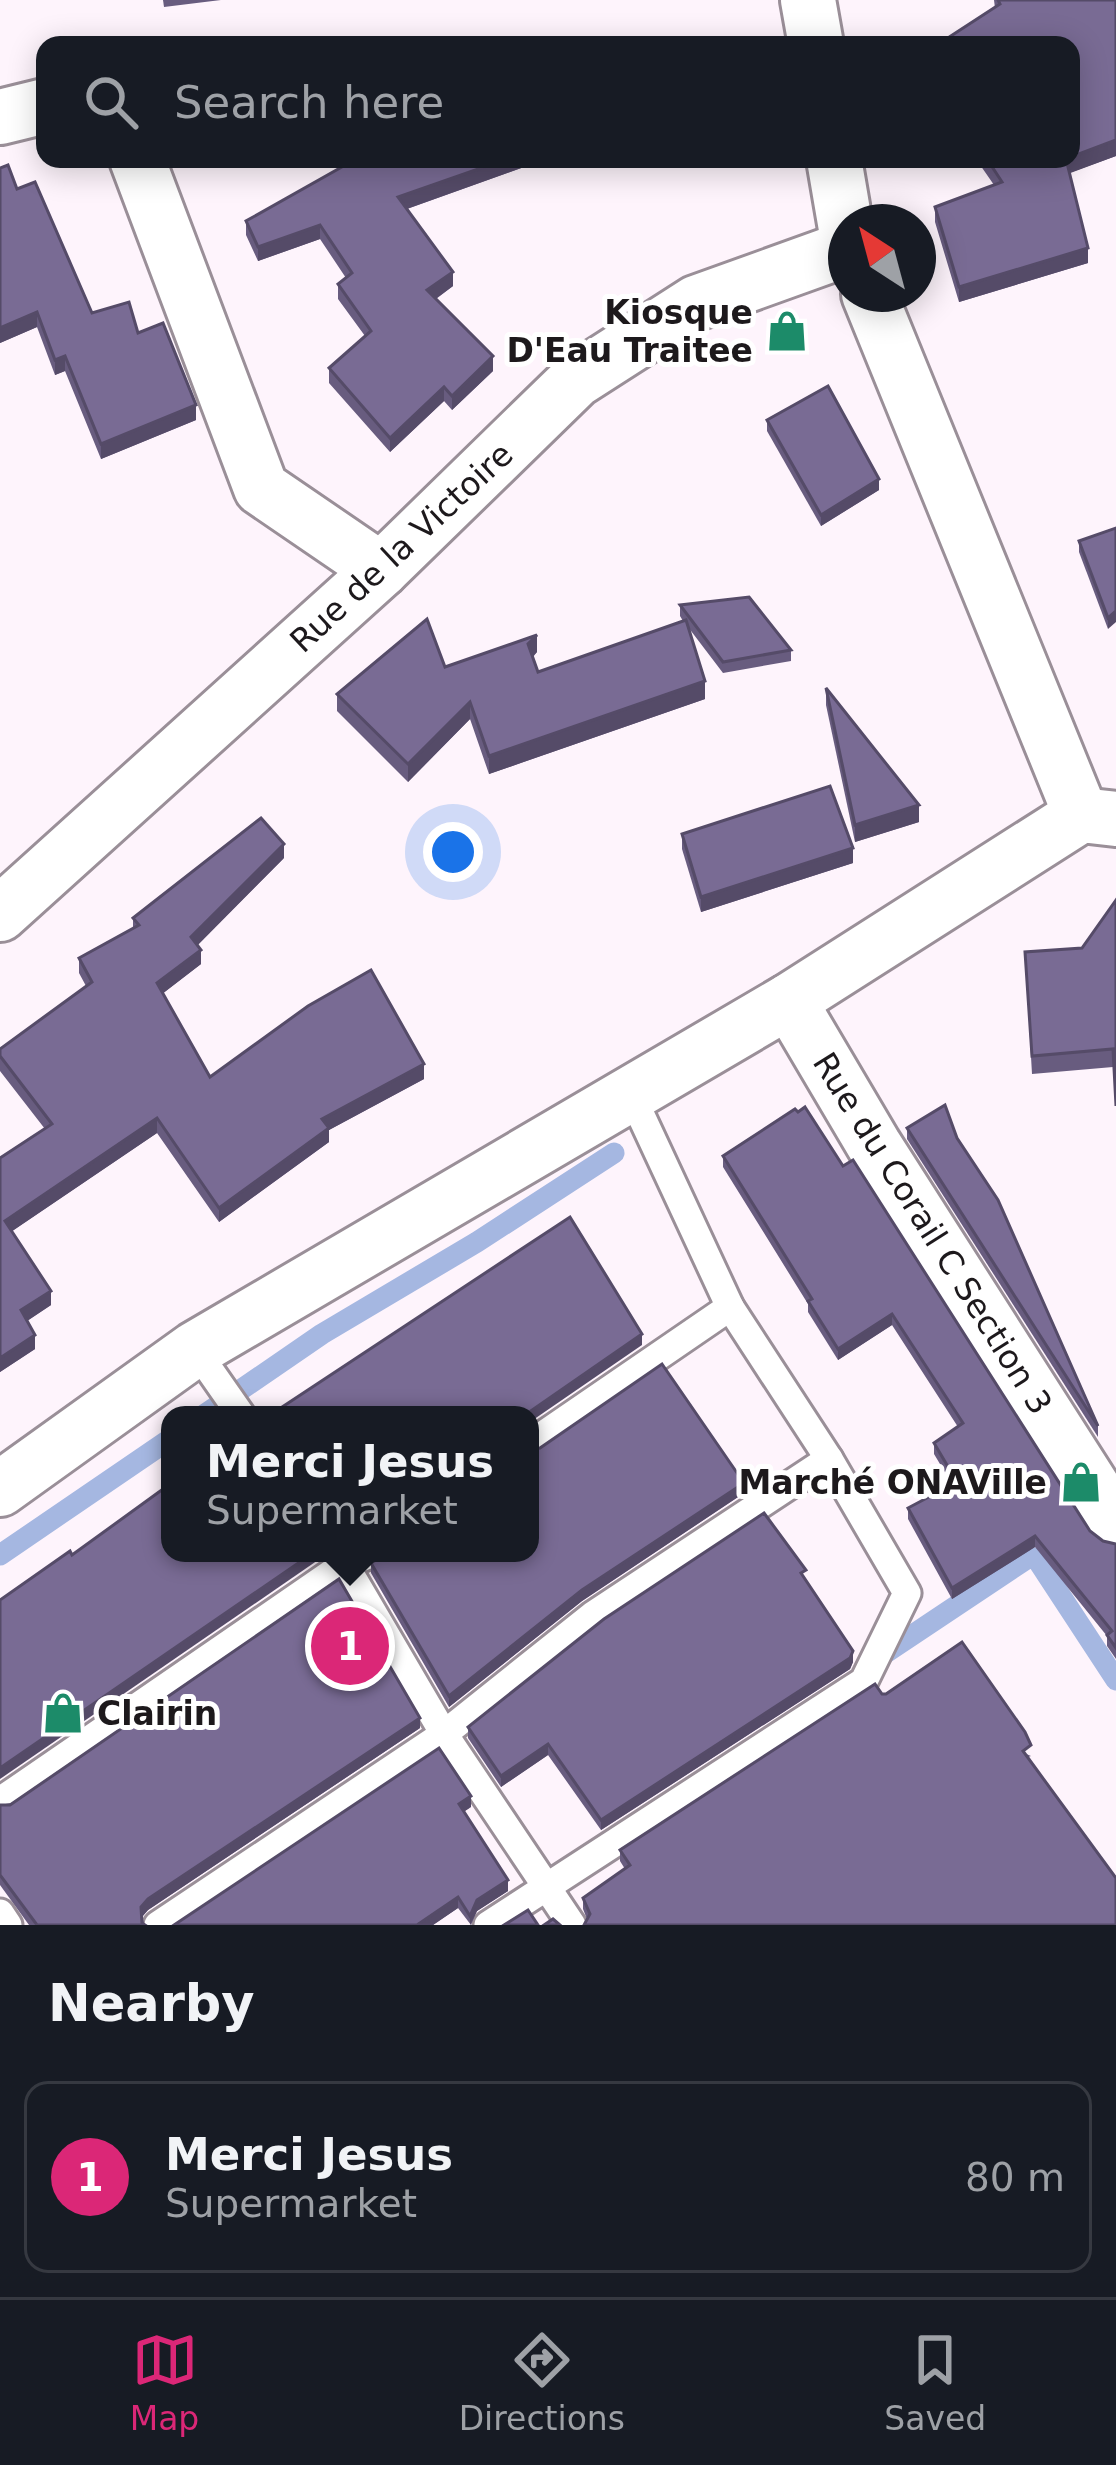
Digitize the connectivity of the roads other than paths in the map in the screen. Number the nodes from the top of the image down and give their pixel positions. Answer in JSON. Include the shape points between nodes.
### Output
{"nodes":[{"id":1,"x":808,"y":0,"type":"edge"},
{"id":2,"x":814,"y":36,"type":"edge"},
{"id":3,"x":36,"y":108,"type":"edge"},
{"id":4,"x":0,"y":118,"type":"edge"},
{"id":5,"x":140,"y":168,"type":"edge"},
{"id":6,"x":836,"y":168,"type":"edge"},
{"id":7,"x":842,"y":204,"type":"edge"},
{"id":8,"x":828,"y":255,"type":"edge"},
{"id":9,"x":877,"y":312,"type":"edge"},
{"id":10,"x":381,"y":570,"type":"junction"},
{"id":11,"x":1099,"y":817,"type":"edge"},
{"id":12,"x":0,"y":914,"type":"edge"},
{"id":13,"x":789,"y":1001,"type":"junction"},
{"id":14,"x":631,"y":1094,"type":"junction"},
{"id":15,"x":730,"y":1307,"type":"junction"},
{"id":16,"x":195,"y":1349,"type":"junction"},
{"id":17,"x":236,"y":1406,"type":"edge"},
{"id":18,"x":539,"y":1438,"type":"edge"},
{"id":19,"x":829,"y":1459,"type":"junction"},
{"id":20,"x":0,"y":1489,"type":"edge"},
{"id":21,"x":1116,"y":1524,"type":"edge"},
{"id":22,"x":335,"y":1562,"type":"edge"},
{"id":23,"x":343,"y":1562,"type":"edge"},
{"id":24,"x":444,"y":1734,"type":"junction"},
{"id":25,"x":0,"y":1801,"type":"edge"},
{"id":26,"x":545,"y":1888,"type":"junction"},
{"id":27,"x":0,"y":1913,"type":"edge"},
{"id":28,"x":8,"y":1925,"type":"edge"},
{"id":29,"x":158,"y":1925,"type":"edge"},
{"id":30,"x":488,"y":1925,"type":"edge"},
{"id":31,"x":572,"y":1925,"type":"edge"}],
"edges":[{"from":1,"to":2,"type":"street"},
{"from":3,"to":4,"type":"street"},
{"from":5,"to":10,"type":"street","via":[[261,488]]},
{"from":6,"to":7,"type":"street"},
{"from":8,"to":10,"type":"street","name":"Rue de la Victoire","via":[[696,303],[576,380]]},
{"from":9,"to":11,"type":"street"},
{"from":10,"to":12,"type":"street","name":"Rue de la Victoire"},
{"from":11,"to":13,"type":"street"},
{"from":13,"to":14,"type":"street"},
{"from":13,"to":21,"type":"street","name":"Rue du Corail C Section 3"},
{"from":14,"to":15,"type":"lane"},
{"from":14,"to":16,"type":"street"},
{"from":15,"to":18,"type":"lane"},
{"from":15,"to":19,"type":"lane"},
{"from":16,"to":17,"type":"lane"},
{"from":16,"to":20,"type":"street"},
{"from":19,"to":24,"type":"lane","via":[[593,1615]]},
{"from":19,"to":26,"type":"lane","via":[[907,1593],[864,1681]]},
{"from":22,"to":25,"type":"lane"},
{"from":23,"to":24,"type":"lane"},
{"from":24,"to":26,"type":"lane"},
{"from":24,"to":29,"type":"lane"},
{"from":26,"to":30,"type":"lane"},
{"from":26,"to":31,"type":"lane"},
{"from":27,"to":28,"type":"lane"}]}
